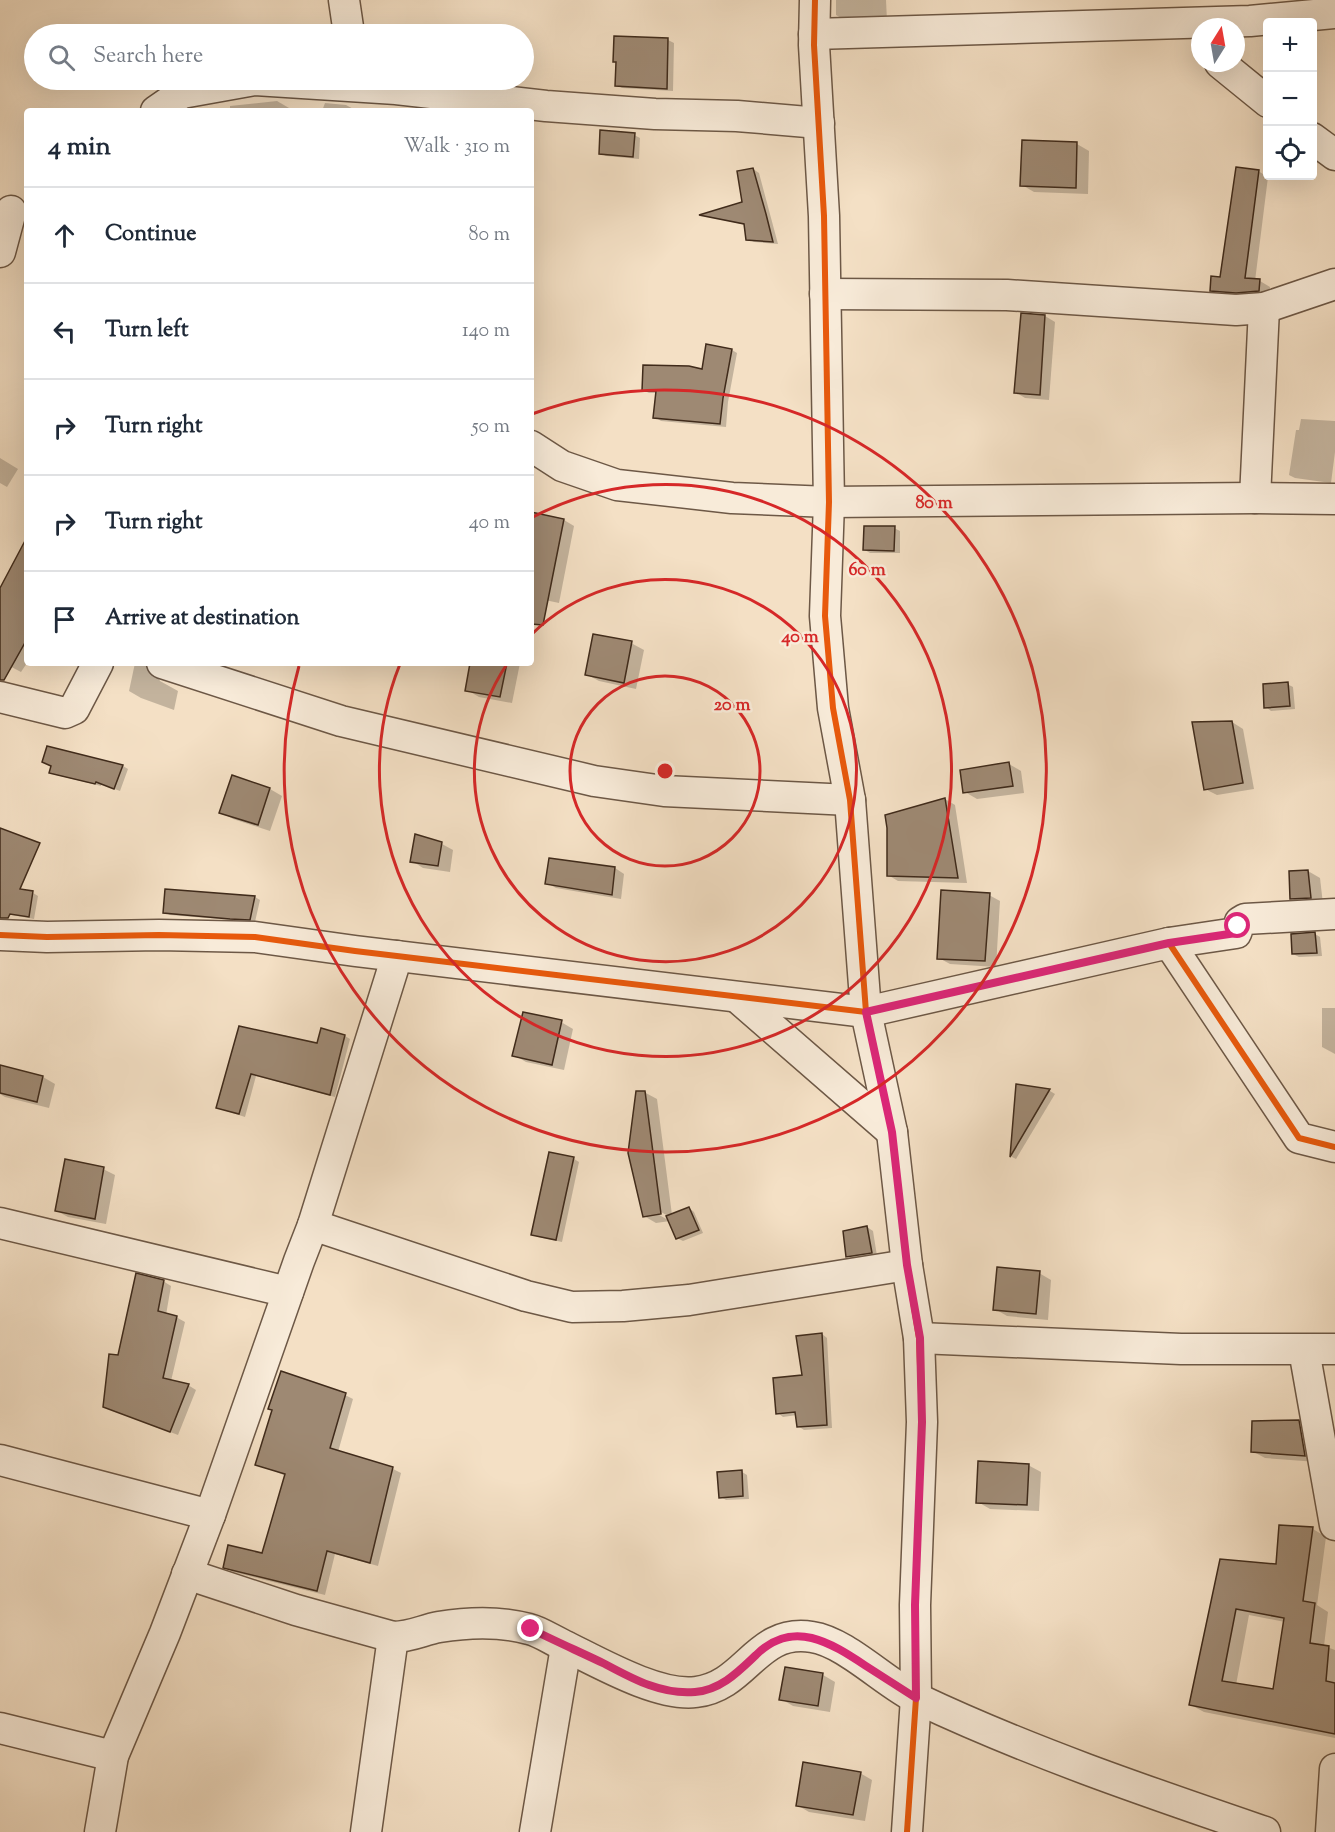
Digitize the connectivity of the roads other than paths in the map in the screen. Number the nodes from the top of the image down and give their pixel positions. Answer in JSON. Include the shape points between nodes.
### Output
{"nodes":[{"id":1,"x":344,"y":0,"type":"edge"},
{"id":2,"x":815,"y":0,"type":"edge"},
{"id":3,"x":1335,"y":13,"type":"edge"},
{"id":4,"x":1168,"y":23,"type":"junction"},
{"id":5,"x":348,"y":24,"type":"edge"},
{"id":6,"x":814,"y":34,"type":"junction"},
{"id":7,"x":1191,"y":40,"type":"edge"},
{"id":8,"x":1231,"y":72,"type":"edge"},
{"id":9,"x":199,"y":90,"type":"edge"},
{"id":10,"x":342,"y":90,"type":"edge"},
{"id":11,"x":369,"y":93,"type":"edge"},
{"id":12,"x":1263,"y":98,"type":"edge"},
{"id":13,"x":160,"y":108,"type":"edge"},
{"id":14,"x":819,"y":123,"type":"junction"},
{"id":15,"x":1317,"y":142,"type":"edge"},
{"id":16,"x":1335,"y":155,"type":"edge"},
{"id":17,"x":13,"y":210,"type":"edge"},
{"id":18,"x":0,"y":252,"type":"edge"},
{"id":19,"x":1335,"y":284,"type":"edge"},
{"id":20,"x":825,"y":294,"type":"junction"},
{"id":21,"x":1264,"y":308,"type":"junction"},
{"id":22,"x":534,"y":448,"type":"edge"},
{"id":23,"x":1255,"y":498,"type":"junction"},
{"id":24,"x":1335,"y":499,"type":"edge"},
{"id":25,"x":829,"y":502,"type":"junction"},
{"id":26,"x":96,"y":666,"type":"edge"},
{"id":27,"x":171,"y":666,"type":"edge"},
{"id":28,"x":0,"y":697,"type":"edge"},
{"id":29,"x":850,"y":800,"type":"junction"},
{"id":30,"x":1335,"y":914,"type":"edge"},
{"id":31,"x":0,"y":935,"type":"edge"},
{"id":32,"x":1169,"y":943,"type":"junction"},
{"id":33,"x":397,"y":956,"type":"junction"},
{"id":34,"x":738,"y":998,"type":"junction"},
{"id":35,"x":866,"y":1012,"type":"junction"},
{"id":36,"x":892,"y":1132,"type":"junction"},
{"id":37,"x":1335,"y":1147,"type":"edge"},
{"id":38,"x":0,"y":1223,"type":"edge"},
{"id":39,"x":314,"y":1225,"type":"junction"},
{"id":40,"x":907,"y":1265,"type":"junction"},
{"id":41,"x":288,"y":1292,"type":"junction"},
{"id":42,"x":920,"y":1338,"type":"junction"},
{"id":43,"x":1335,"y":1349,"type":"edge"},
{"id":44,"x":1304,"y":1350,"type":"junction"},
{"id":45,"x":0,"y":1461,"type":"edge"},
{"id":46,"x":210,"y":1515,"type":"junction"},
{"id":47,"x":1335,"y":1525,"type":"edge"},
{"id":48,"x":187,"y":1574,"type":"junction"},
{"id":49,"x":393,"y":1636,"type":"junction"},
{"id":50,"x":566,"y":1647,"type":"junction"},
{"id":51,"x":916,"y":1698,"type":"junction"},
{"id":52,"x":0,"y":1728,"type":"edge"},
{"id":53,"x":113,"y":1756,"type":"junction"},
{"id":54,"x":1335,"y":1770,"type":"edge"},
{"id":55,"x":100,"y":1832,"type":"edge"},
{"id":56,"x":366,"y":1832,"type":"edge"},
{"id":57,"x":535,"y":1832,"type":"edge"},
{"id":58,"x":907,"y":1832,"type":"edge"},
{"id":59,"x":1264,"y":1832,"type":"edge"},
{"id":60,"x":1331,"y":1832,"type":"edge"}],
"edges":[{"from":1,"to":5,"type":"street"},
{"from":2,"to":6,"type":"street"},
{"from":3,"to":4,"type":"street"},
{"from":4,"to":6,"type":"street"},
{"from":4,"to":7,"type":"street"},
{"from":6,"to":14,"type":"street"},
{"from":8,"to":12,"type":"street"},
{"from":9,"to":13,"type":"street","via":[[182,93]]},
{"from":10,"to":11,"type":"street"},
{"from":11,"to":14,"type":"street"},
{"from":14,"to":20,"type":"street"},
{"from":15,"to":16,"type":"street"},
{"from":17,"to":18,"type":"street"},
{"from":19,"to":21,"type":"street"},
{"from":20,"to":21,"type":"street","via":[[1007,295],[1236,310]]},
{"from":20,"to":25,"type":"street"},
{"from":21,"to":23,"type":"street"},
{"from":22,"to":25,"type":"street","via":[[562,466],[617,485],[732,498]]},
{"from":23,"to":24,"type":"street"},
{"from":23,"to":25,"type":"street"},
{"from":25,"to":29,"type":"street","via":[[825,616],[833,708]]},
{"from":26,"to":28,"type":"street","via":[[69,712]]},
{"from":27,"to":29,"type":"street","via":[[341,721],[594,781],[664,792]]},
{"from":29,"to":35,"type":"street"},
{"from":30,"to":32,"type":"street","via":[[1245,919],[1236,933]]},
{"from":31,"to":33,"type":"street","via":[[255,937]]},
{"from":32,"to":35,"type":"street"},
{"from":32,"to":37,"type":"street","via":[[1299,1138]]},
{"from":33,"to":34,"type":"street"},
{"from":33,"to":39,"type":"street"},
{"from":34,"to":35,"type":"street"},
{"from":34,"to":36,"type":"street"},
{"from":35,"to":36,"type":"street"},
{"from":36,"to":40,"type":"street"},
{"from":38,"to":41,"type":"street"},
{"from":39,"to":40,"type":"street","via":[[526,1296],[572,1307],[689,1300]]},
{"from":39,"to":41,"type":"street"},
{"from":40,"to":42,"type":"street"},
{"from":41,"to":46,"type":"street"},
{"from":42,"to":44,"type":"street"},
{"from":42,"to":51,"type":"street"},
{"from":43,"to":44,"type":"street"},
{"from":44,"to":47,"type":"street"},
{"from":45,"to":46,"type":"street"},
{"from":46,"to":48,"type":"street"},
{"from":48,"to":49,"type":"street","via":[[296,1610]]},
{"from":48,"to":53,"type":"street"},
{"from":49,"to":50,"type":"street","via":[[408,1637],[438,1628],[495,1622],[531,1629]]},
{"from":49,"to":56,"type":"street"},
{"from":50,"to":51,"type":"street","via":[[654,1687],[696,1692],[737,1674],[772,1642],[812,1637],[833,1644]]},
{"from":50,"to":57,"type":"street"},
{"from":51,"to":58,"type":"street"},
{"from":51,"to":59,"type":"street","via":[[1075,1765]]},
{"from":52,"to":53,"type":"street"},
{"from":53,"to":55,"type":"street"},
{"from":54,"to":60,"type":"street"}]}
